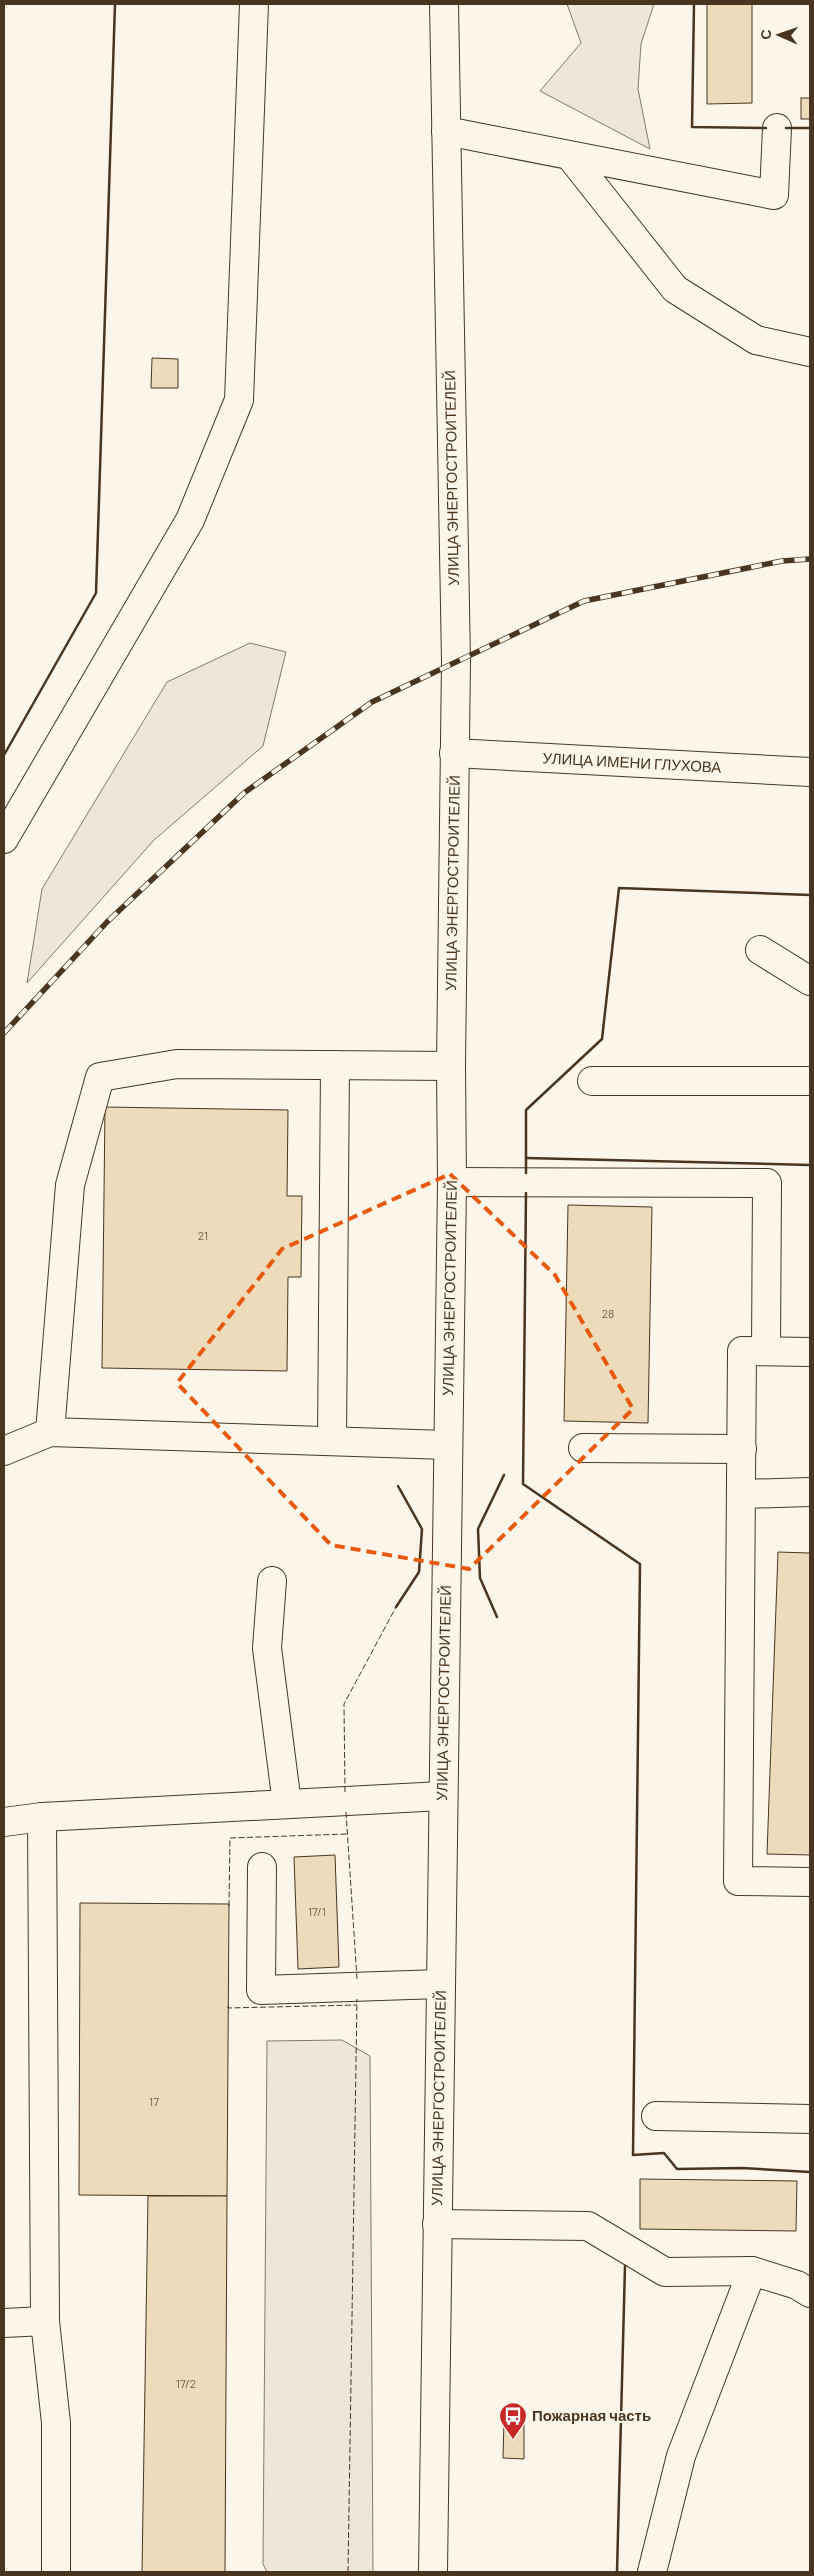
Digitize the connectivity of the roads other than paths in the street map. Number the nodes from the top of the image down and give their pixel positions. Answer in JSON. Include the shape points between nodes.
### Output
{"nodes":[{"id":1,"x":254,"y":4,"type":"edge"},
{"id":2,"x":444,"y":4,"type":"edge"},
{"id":3,"x":776,"y":128,"type":"dead end"},
{"id":4,"x":446,"y":131,"type":"junction"},
{"id":5,"x":570,"y":156,"type":"junction"},
{"id":6,"x":810,"y":352,"type":"edge"},
{"id":7,"x":454,"y":753,"type":"junction"},
{"id":8,"x":810,"y":772,"type":"edge"},
{"id":9,"x":4,"y":838,"type":"edge"},
{"id":10,"x":760,"y":950,"type":"dead end"},
{"id":11,"x":810,"y":981,"type":"edge"},
{"id":12,"x":335,"y":1065,"type":"junction"},
{"id":13,"x":451,"y":1066,"type":"junction"},
{"id":14,"x":592,"y":1081,"type":"dead end"},
{"id":15,"x":810,"y":1082,"type":"edge"},
{"id":16,"x":452,"y":1182,"type":"junction"},
{"id":17,"x":766,"y":1352,"type":"junction"},
{"id":18,"x":810,"y":1352,"type":"edge"},
{"id":19,"x":50,"y":1432,"type":"junction"},
{"id":20,"x":332,"y":1441,"type":"junction"},
{"id":21,"x":447,"y":1445,"type":"junction"},
{"id":22,"x":583,"y":1448,"type":"dead end"},
{"id":23,"x":742,"y":1449,"type":"junction"},
{"id":24,"x":4,"y":1451,"type":"edge"},
{"id":25,"x":810,"y":1492,"type":"edge"},
{"id":26,"x":741,"y":1494,"type":"junction"},
{"id":27,"x":272,"y":1581,"type":"dead end"},
{"id":28,"x":442,"y":1796,"type":"junction"},
{"id":29,"x":287,"y":1804,"type":"junction"},
{"id":30,"x":42,"y":1817,"type":"junction"},
{"id":31,"x":4,"y":1822,"type":"edge"},
{"id":32,"x":262,"y":1867,"type":"dead end"},
{"id":33,"x":810,"y":1882,"type":"edge"},
{"id":34,"x":440,"y":1984,"type":"junction"},
{"id":35,"x":656,"y":2116,"type":"dead end"},
{"id":36,"x":810,"y":2119,"type":"edge"},
{"id":37,"x":437,"y":2224,"type":"junction"},
{"id":38,"x":752,"y":2271,"type":"junction"},
{"id":39,"x":810,"y":2294,"type":"edge"},
{"id":40,"x":45,"y":2321,"type":"junction"},
{"id":41,"x":4,"y":2323,"type":"edge"},
{"id":42,"x":56,"y":2572,"type":"edge"},
{"id":43,"x":433,"y":2572,"type":"edge"},
{"id":44,"x":652,"y":2572,"type":"edge"}],
"edges":[{"from":1,"to":9,"type":"main road","via":[[239,400],[190,520]]},
{"from":2,"to":4,"type":"main road","name":"УЛИЦА ЭНЕРГОСТРОИТЕЛЕЙ"},
{"from":3,"to":5,"type":"main road","via":[[774,196]]},
{"from":4,"to":5,"type":"main road"},
{"from":4,"to":7,"type":"main road","name":"УЛИЦА ЭНЕРГОСТРОИТЕЛЕЙ"},
{"from":5,"to":6,"type":"main road","via":[[675,289],[756,340]]},
{"from":7,"to":8,"type":"main road","name":"УЛИЦА ИМЕНИ ГЛУХОВА"},
{"from":7,"to":13,"type":"main road","name":"УЛИЦА ЭНЕРГОСТРОИТЕЛЕЙ"},
{"from":10,"to":11,"type":"main road"},
{"from":12,"to":13,"type":"main road"},
{"from":12,"to":19,"type":"main road","via":[[177,1064],[100,1077],[70,1184]]},
{"from":12,"to":20,"type":"main road"},
{"from":13,"to":16,"type":"main road","name":"УЛИЦА ЭНЕРГОСТРОИТЕЛЕЙ"},
{"from":14,"to":15,"type":"main road"},
{"from":16,"to":17,"type":"main road","via":[[767,1183]]},
{"from":16,"to":21,"type":"main road","name":"УЛИЦА ЭНЕРГОСТРОИТЕЛЕЙ"},
{"from":17,"to":18,"type":"main road"},
{"from":17,"to":23,"type":"main road","via":[[742,1351]]},
{"from":19,"to":20,"type":"main road"},
{"from":19,"to":24,"type":"main road"},
{"from":20,"to":21,"type":"main road"},
{"from":21,"to":28,"type":"main road","name":"УЛИЦА ЭНЕРГОСТРОИТЕЛЕЙ"},
{"from":22,"to":23,"type":"main road"},
{"from":23,"to":26,"type":"main road"},
{"from":25,"to":26,"type":"main road"},
{"from":26,"to":33,"type":"main road","via":[[738,1881]]},
{"from":27,"to":29,"type":"main road","via":[[268,1648]]},
{"from":28,"to":29,"type":"main road"},
{"from":28,"to":34,"type":"main road","name":"УЛИЦА ЭНЕРГОСТРОИТЕЛЕЙ"},
{"from":29,"to":30,"type":"main road"},
{"from":30,"to":31,"type":"main road"},
{"from":30,"to":40,"type":"main road"},
{"from":32,"to":34,"type":"main road","via":[[261,1990]]},
{"from":34,"to":37,"type":"main road","name":"УЛИЦА ЭНЕРГОСТРОИТЕЛЕЙ"},
{"from":35,"to":36,"type":"main road"},
{"from":37,"to":38,"type":"main road","via":[[588,2226],[665,2272]]},
{"from":37,"to":43,"type":"main road","name":"УЛИЦА ЭНЕРГОСТРОИТЕЛЕЙ"},
{"from":38,"to":39,"type":"main road","via":[[797,2285]]},
{"from":38,"to":44,"type":"main road","via":[[681,2456]]},
{"from":40,"to":41,"type":"main road"},
{"from":40,"to":42,"type":"main road","via":[[56,2423]]}]}
